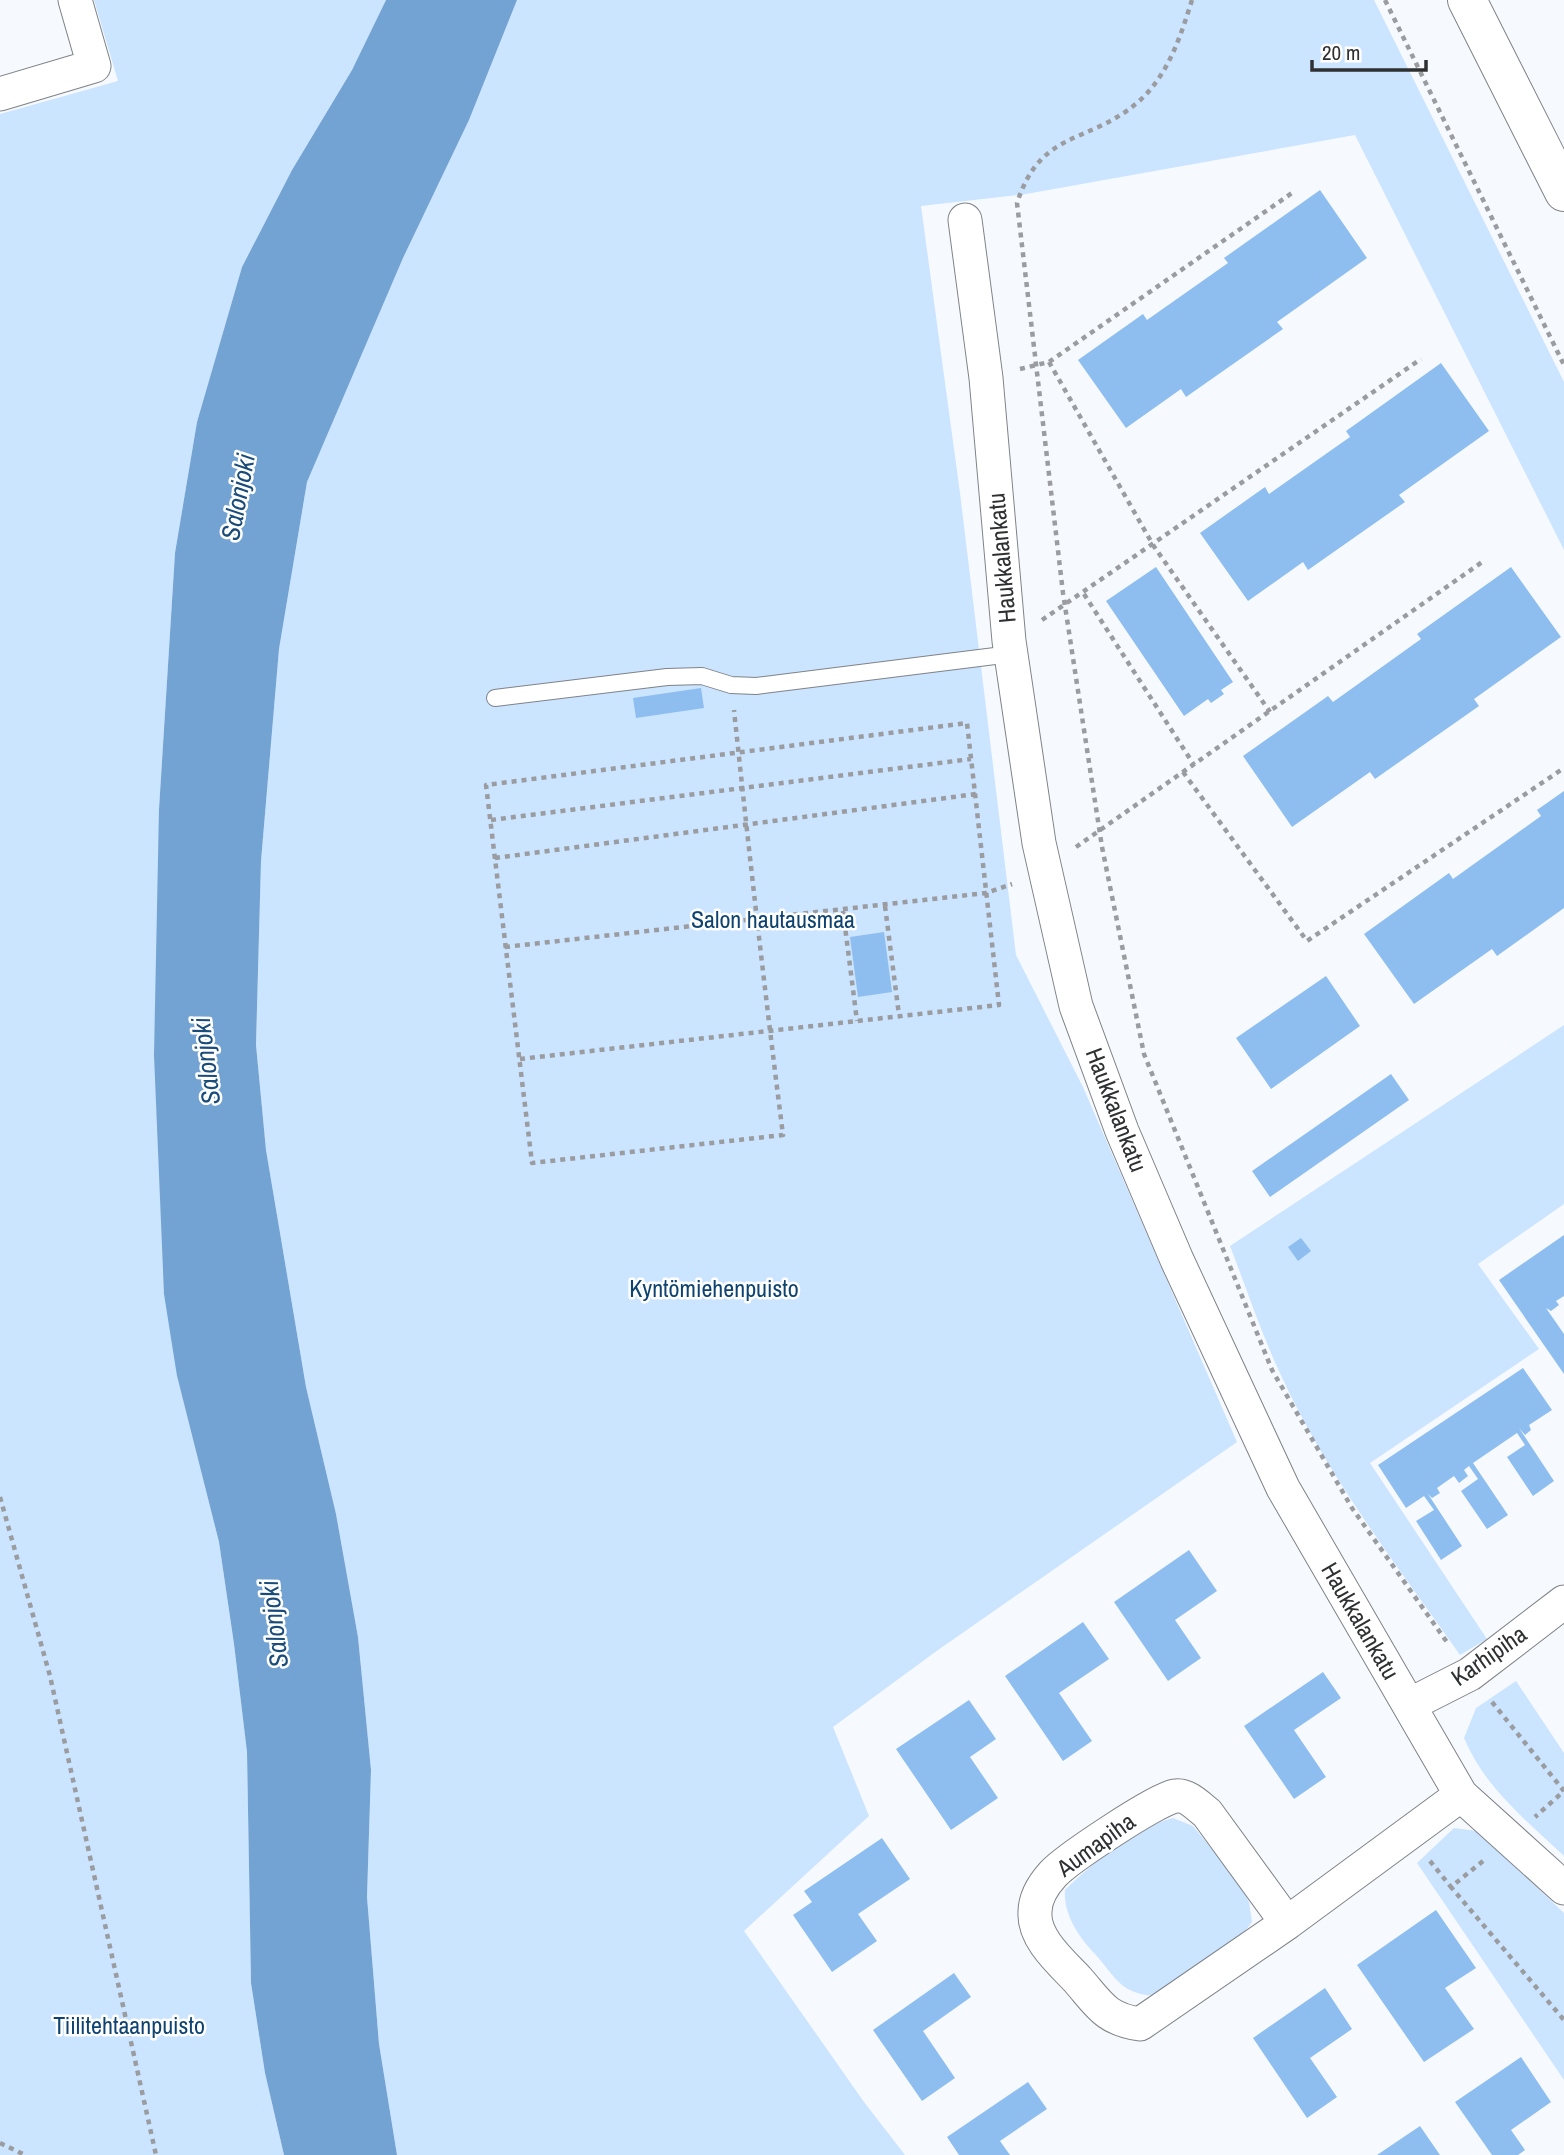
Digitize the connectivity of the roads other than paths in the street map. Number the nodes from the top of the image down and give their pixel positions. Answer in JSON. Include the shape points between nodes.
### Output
{"nodes":[{"id":1,"x":75,"y":0,"type":"edge"},
{"id":2,"x":1467,"y":0,"type":"edge"},
{"id":3,"x":0,"y":94,"type":"edge"},
{"id":4,"x":1564,"y":192,"type":"edge"},
{"id":5,"x":965,"y":220,"type":"dead end"},
{"id":6,"x":1010,"y":647,"type":"junction"},
{"id":7,"x":495,"y":698,"type":"dead end"},
{"id":8,"x":1564,"y":1602,"type":"edge"},
{"id":9,"x":1409,"y":1705,"type":"junction"},
{"id":10,"x":1461,"y":1795,"type":"junction"},
{"id":11,"x":1564,"y":1888,"type":"edge"},
{"id":12,"x":1287,"y":1923,"type":"junction"}],
"edges":[{"from":1,"to":3,"type":"street","via":[[94,66]]},
{"from":2,"to":4,"type":"street"},
{"from":5,"to":6,"type":"street","name":"Haukkalankatu","via":[[986,378]]},
{"from":6,"to":7,"type":"lane","via":[[756,686],[731,685],[702,676],[667,677]]},
{"from":6,"to":9,"type":"street","name":"Haukkalankatu","via":[[1045,872],[1076,1006],[1122,1131],[1283,1488]]},
{"from":8,"to":9,"type":"street","name":"Karhipiha","via":[[1470,1674]]},
{"from":9,"to":10,"type":"street","name":"Haukkalankatu"},
{"from":10,"to":11,"type":"street","name":"Haukkalankatu"},
{"from":10,"to":12,"type":"street","name":"Aumapiha"},
{"from":12,"to":12,"type":"street","name":"Aumapiha","via":[[1140,2024],[1118,2021],[1102,2007],[1045,1944],[1034,1914],[1039,1892],[1055,1872],[1156,1803],[1177,1796],[1207,1813]]}]}
